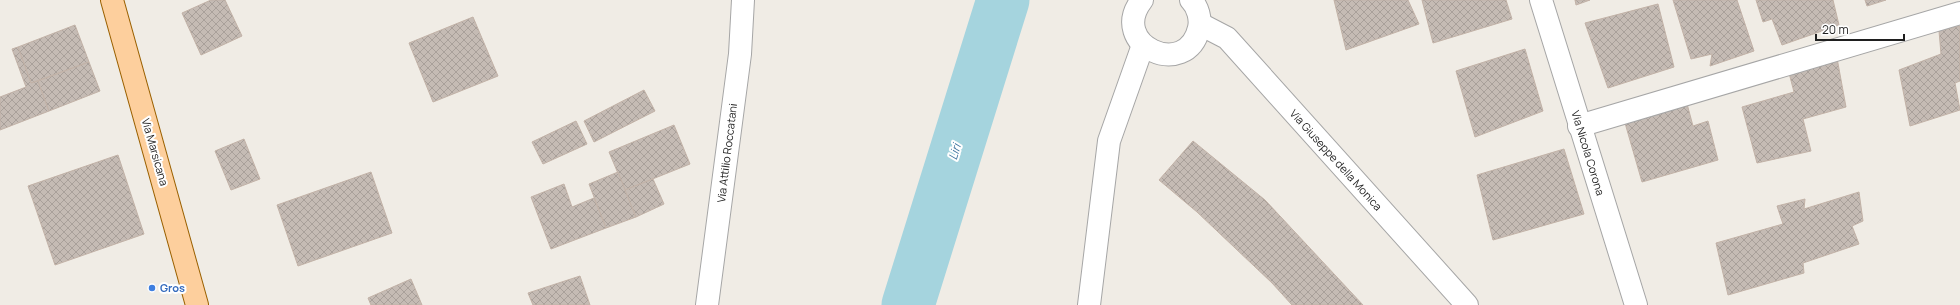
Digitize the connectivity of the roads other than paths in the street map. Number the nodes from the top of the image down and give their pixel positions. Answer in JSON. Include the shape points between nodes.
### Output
{"nodes":[{"id":1,"x":112,"y":0,"type":"edge"},
{"id":2,"x":743,"y":0,"type":"edge"},
{"id":3,"x":1142,"y":0,"type":"edge"},
{"id":4,"x":1191,"y":0,"type":"edge"},
{"id":5,"x":1541,"y":0,"type":"edge"},
{"id":6,"x":1960,"y":14,"type":"edge"},
{"id":7,"x":1200,"y":24,"type":"junction"},
{"id":8,"x":1143,"y":45,"type":"junction"},
{"id":9,"x":1579,"y":126,"type":"junction"},
{"id":10,"x":197,"y":305,"type":"edge"},
{"id":11,"x":707,"y":305,"type":"edge"},
{"id":12,"x":1089,"y":305,"type":"edge"},
{"id":13,"x":1467,"y":305,"type":"edge"},
{"id":14,"x":1636,"y":305,"type":"edge"}],
"edges":[{"from":1,"to":10,"type":"main road","name":"Via Marsicana"},
{"from":2,"to":11,"type":"street","name":"Via Attilio Roccatani","via":[[740,54]]},
{"from":3,"to":8,"type":"street","via":[[1134,15],[1134,26],[1136,36]]},
{"from":4,"to":7,"type":"street","via":[[1198,12]]},
{"from":5,"to":9,"type":"street","name":"Via Nicola Corona"},
{"from":6,"to":9,"type":"street"},
{"from":7,"to":8,"type":"street","via":[[1191,44],[1182,51],[1162,54]]},
{"from":7,"to":13,"type":"street","name":"Via Giuseppe della Monica","via":[[1227,38]]},
{"from":8,"to":12,"type":"street","via":[[1109,141]]},
{"from":9,"to":14,"type":"street","name":"Via Nicola Corona"}]}
